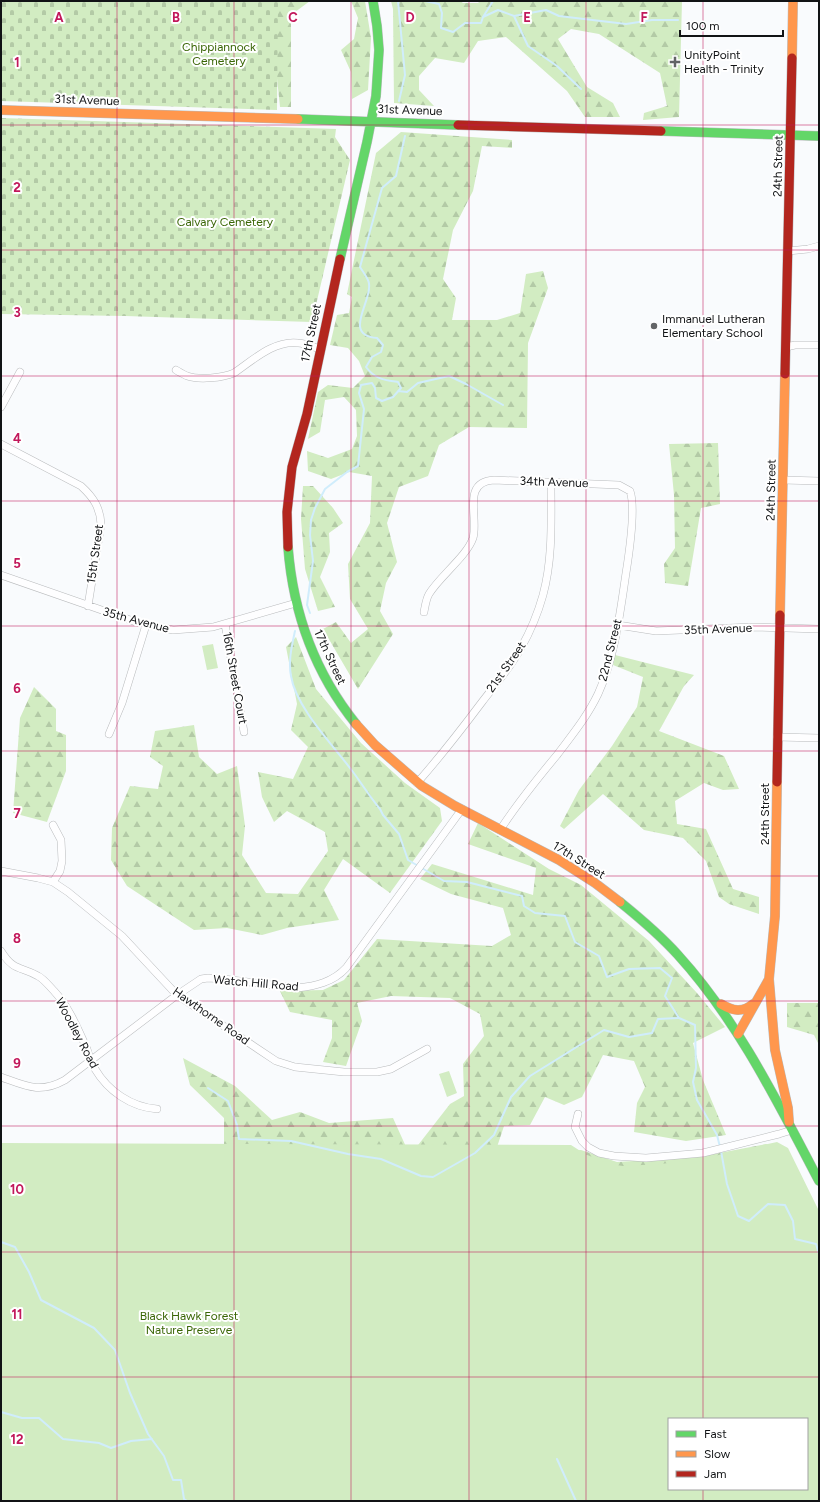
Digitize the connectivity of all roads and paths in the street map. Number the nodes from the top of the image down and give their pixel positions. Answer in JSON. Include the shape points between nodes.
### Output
{"nodes":[{"id":1,"x":373,"y":1,"type":"edge"},
{"id":2,"x":793,"y":1,"type":"edge"},
{"id":3,"x":1,"y":110,"type":"edge"},
{"id":4,"x":373,"y":121,"type":"junction"},
{"id":5,"x":791,"y":135,"type":"junction"},
{"id":6,"x":819,"y":136,"type":"edge"},
{"id":7,"x":819,"y":246,"type":"edge"},
{"id":8,"x":788,"y":251,"type":"junction"},
{"id":9,"x":819,"y":344,"type":"edge"},
{"id":10,"x":786,"y":347,"type":"junction"},
{"id":11,"x":320,"y":349,"type":"junction"},
{"id":12,"x":176,"y":370,"type":"dead end"},
{"id":13,"x":20,"y":372,"type":"dead end"},
{"id":14,"x":1,"y":407,"type":"edge"},
{"id":15,"x":1,"y":444,"type":"edge"},
{"id":16,"x":783,"y":480,"type":"junction"},
{"id":17,"x":819,"y":481,"type":"edge"},
{"id":18,"x":551,"y":483,"type":"junction"},
{"id":19,"x":627,"y":489,"type":"joint"},
{"id":20,"x":1,"y":576,"type":"edge"},
{"id":21,"x":296,"y":603,"type":"junction"},
{"id":22,"x":88,"y":606,"type":"junction"},
{"id":23,"x":424,"y":612,"type":"dead end"},
{"id":24,"x":225,"y":624,"type":"junction"},
{"id":25,"x":146,"y":625,"type":"junction"},
{"id":26,"x":618,"y":625,"type":"junction"},
{"id":27,"x":780,"y":627,"type":"junction"},
{"id":28,"x":819,"y":629,"type":"edge"},
{"id":29,"x":244,"y":732,"type":"dead end"},
{"id":30,"x":109,"y":734,"type":"dead end"},
{"id":31,"x":777,"y":737,"type":"junction"},
{"id":32,"x":819,"y":738,"type":"edge"},
{"id":33,"x":417,"y":783,"type":"junction"},
{"id":34,"x":462,"y":809,"type":"junction"},
{"id":35,"x":53,"y":825,"type":"dead end"},
{"id":36,"x":500,"y":830,"type":"junction"},
{"id":37,"x":1,"y":871,"type":"edge"},
{"id":38,"x":53,"y":882,"type":"junction"},
{"id":39,"x":1,"y":951,"type":"edge"},
{"id":40,"x":769,"y":979,"type":"junction"},
{"id":41,"x":177,"y":995,"type":"junction"},
{"id":42,"x":714,"y":998,"type":"junction"},
{"id":43,"x":758,"y":999,"type":"junction"},
{"id":44,"x":738,"y":1034,"type":"junction"},
{"id":45,"x":427,"y":1049,"type":"dead end"},
{"id":46,"x":91,"y":1060,"type":"junction"},
{"id":47,"x":1,"y":1077,"type":"edge"},
{"id":48,"x":157,"y":1109,"type":"dead end"},
{"id":49,"x":578,"y":1114,"type":"dead end"},
{"id":50,"x":791,"y":1128,"type":"junction"},
{"id":51,"x":819,"y":1181,"type":"edge"}],
"edges":[{"from":1,"to":4,"type":"street","name":"17th Street","via":[[380,53]]},
{"from":2,"to":5,"type":"street","name":"24th Street"},
{"from":3,"to":4,"type":"street","name":"31st Avenue"},
{"from":4,"to":5,"type":"street","name":"31st Avenue"},
{"from":4,"to":11,"type":"street","name":"17th Street","via":[[333,284]]},
{"from":5,"to":6,"type":"street","name":"31st Avenue"},
{"from":5,"to":8,"type":"street","name":"24th Street"},
{"from":7,"to":8,"type":"street"},
{"from":8,"to":10,"type":"street","name":"24th Street"},
{"from":9,"to":10,"type":"street"},
{"from":10,"to":16,"type":"street","name":"24th Street"},
{"from":11,"to":12,"type":"street","via":[[299,343],[279,345],[227,376],[195,377]]},
{"from":11,"to":21,"type":"street","name":"17th Street","via":[[306,422],[289,484],[287,535]]},
{"from":13,"to":14,"type":"street"},
{"from":15,"to":22,"type":"street","name":"15th Street","via":[[81,486],[96,502],[101,524]]},
{"from":16,"to":17,"type":"street"},
{"from":16,"to":27,"type":"street","name":"24th Street"},
{"from":18,"to":19,"type":"street","name":"34th Avenue","via":[[619,485]]},
{"from":18,"to":23,"type":"street","name":"34th Avenue","via":[[494,480],[480,483],[475,491],[473,538],[428,595]]},
{"from":18,"to":33,"type":"street","name":"21st Street","via":[[551,538],[547,578],[530,630],[508,667],[447,748]]},
{"from":19,"to":26,"type":"street","name":"22nd Street","via":[[632,497],[629,558]]},
{"from":20,"to":22,"type":"street","name":"35th Avenue"},
{"from":21,"to":24,"type":"street","name":"35th Avenue"},
{"from":21,"to":33,"type":"street","name":"17th Street","via":[[307,637],[333,692],[365,735]]},
{"from":22,"to":25,"type":"street","name":"35th Avenue"},
{"from":24,"to":25,"type":"street","name":"35th Avenue","via":[[182,630]]},
{"from":24,"to":29,"type":"street","name":"16th Street Court"},
{"from":25,"to":30,"type":"street","via":[[122,703]]},
{"from":26,"to":27,"type":"street","name":"35th Avenue","via":[[656,631]]},
{"from":26,"to":36,"type":"street","name":"22nd Street","via":[[603,682],[587,713],[577,730]]},
{"from":27,"to":28,"type":"street","name":"35th Avenue"},
{"from":27,"to":31,"type":"street","name":"24th Street"},
{"from":31,"to":32,"type":"street"},
{"from":31,"to":40,"type":"street","name":"24th Street","via":[[775,916]]},
{"from":33,"to":34,"type":"street","name":"17th Street"},
{"from":34,"to":36,"type":"street","name":"17th Street"},
{"from":34,"to":41,"type":"street","name":"Watch Hill Road","via":[[346,968],[332,980],[297,988],[208,978],[196,982]]},
{"from":35,"to":38,"type":"street","via":[[61,840],[62,861],[60,872]]},
{"from":36,"to":42,"type":"street","name":"17th Street","via":[[559,860],[621,902],[674,950]]},
{"from":37,"to":38,"type":"street","name":"Hawthorne Road"},
{"from":38,"to":41,"type":"street","name":"Hawthorne Road","via":[[122,936]]},
{"from":39,"to":46,"type":"street","name":"Woodley Road","via":[[11,964],[38,976],[57,994],[68,1009]]},
{"from":40,"to":43,"type":"street","name":"24th Street"},
{"from":40,"to":50,"type":"street","name":"24th Street","via":[[775,1050]]},
{"from":41,"to":45,"type":"street","name":"Hawthorne Road","via":[[276,1061],[295,1067],[344,1072],[377,1072],[391,1069]]},
{"from":41,"to":46,"type":"street","name":"Watch Hill Road"},
{"from":42,"to":43,"type":"street","name":"24th Street","via":[[731,1010],[739,1012],[749,1008]]},
{"from":42,"to":44,"type":"street","name":"17th Street"},
{"from":43,"to":44,"type":"street","name":"24th Street"},
{"from":44,"to":50,"type":"street","name":"17th Street"},
{"from":46,"to":47,"type":"street","name":"Watch Hill Road","via":[[57,1085],[45,1088],[31,1087]]},
{"from":46,"to":48,"type":"street","name":"Woodley Road","via":[[94,1069],[113,1090],[140,1107]]},
{"from":49,"to":50,"type":"street","via":[[575,1127],[582,1141],[588,1147],[614,1156],[646,1158],[703,1153]]},
{"from":50,"to":51,"type":"street","name":"24th Street"}]}
